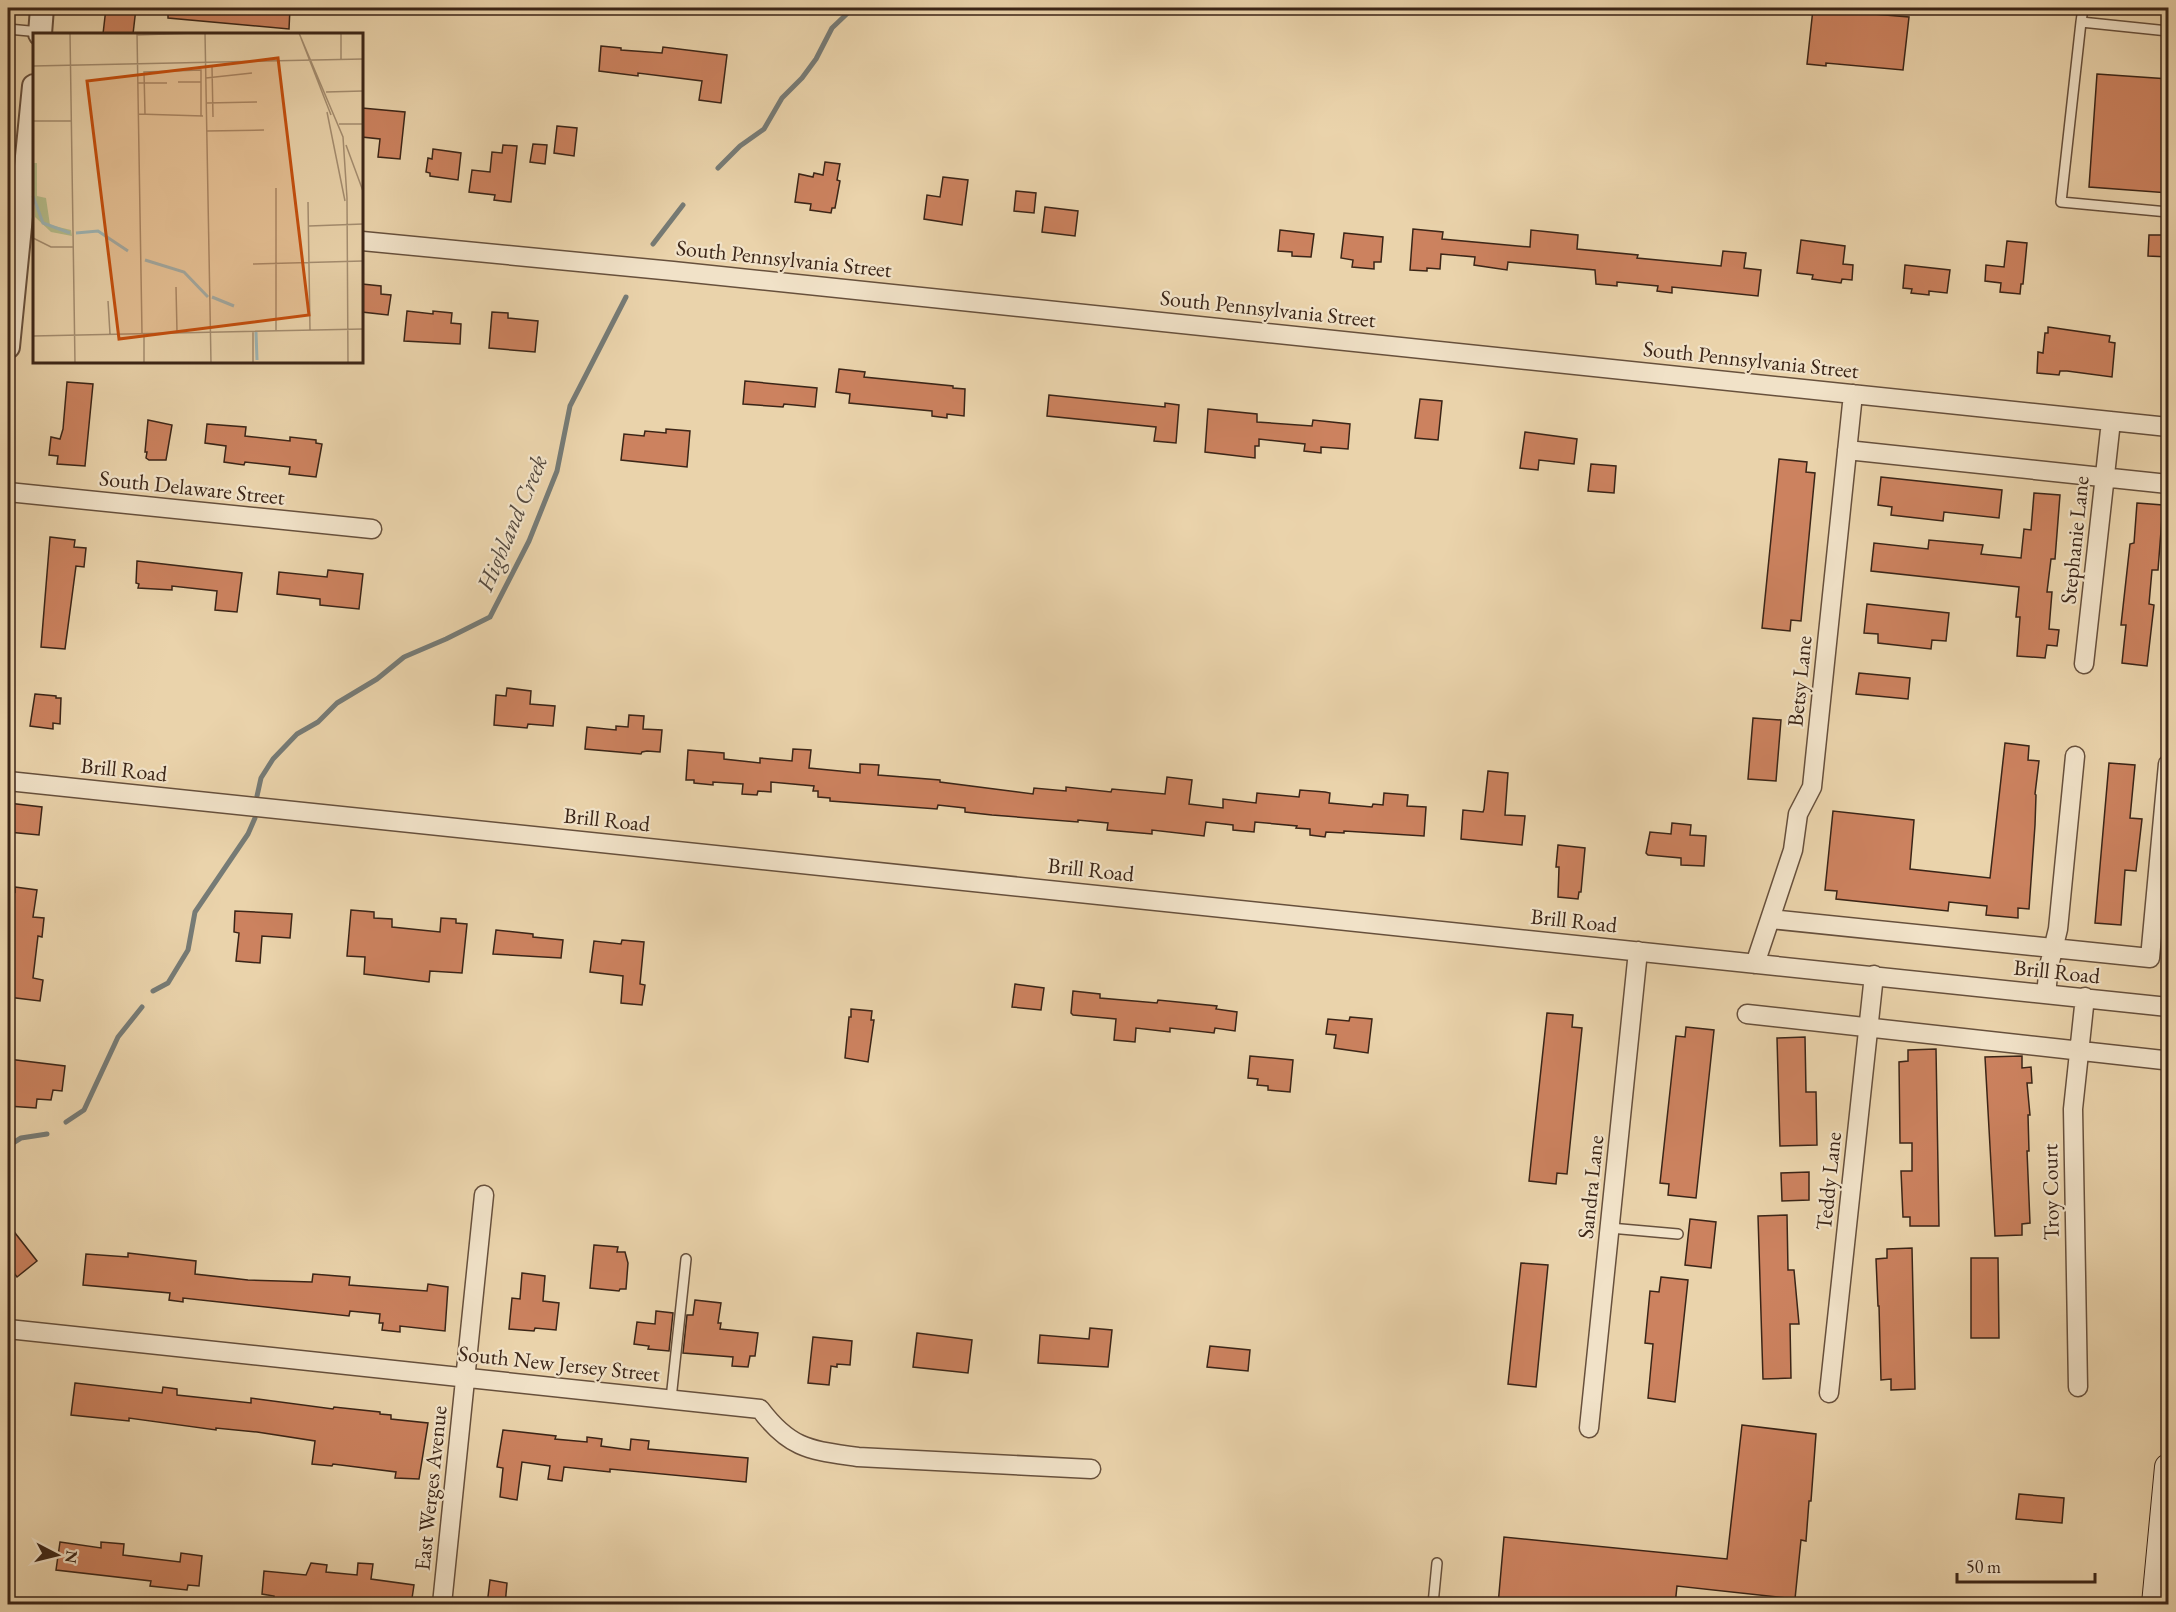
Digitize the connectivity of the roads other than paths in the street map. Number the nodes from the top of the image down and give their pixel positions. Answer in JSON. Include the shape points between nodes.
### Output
{"nodes":[{"id":1,"x":42,"y":8,"type":"edge"},
{"id":2,"x":2083,"y":8,"type":"edge"},
{"id":3,"x":2081,"y":22,"type":"junction"},
{"id":4,"x":8,"y":29,"type":"edge"},
{"id":5,"x":2169,"y":31,"type":"edge"},
{"id":6,"x":40,"y":33,"type":"edge"},
{"id":7,"x":33,"y":96,"type":"edge"},
{"id":8,"x":21,"y":211,"type":"edge"},
{"id":9,"x":2169,"y":212,"type":"edge"},
{"id":10,"x":363,"y":242,"type":"edge"},
{"id":11,"x":8,"y":347,"type":"edge"},
{"id":12,"x":1853,"y":394,"type":"junction"},
{"id":13,"x":2111,"y":421,"type":"junction"},
{"id":14,"x":2169,"y":427,"type":"edge"},
{"id":15,"x":1847,"y":450,"type":"junction"},
{"id":16,"x":2105,"y":478,"type":"junction"},
{"id":17,"x":2169,"y":484,"type":"edge"},
{"id":18,"x":8,"y":492,"type":"edge"},
{"id":19,"x":372,"y":530,"type":"dead end"},
{"id":20,"x":2084,"y":664,"type":"dead end"},
{"id":21,"x":2075,"y":756,"type":"dead end"},
{"id":22,"x":2169,"y":764,"type":"edge"},
{"id":23,"x":8,"y":781,"type":"edge"},
{"id":24,"x":1770,"y":919,"type":"junction"},
{"id":25,"x":2054,"y":948,"type":"junction"},
{"id":26,"x":1638,"y":951,"type":"junction"},
{"id":27,"x":1755,"y":963,"type":"junction"},
{"id":28,"x":1874,"y":975,"type":"junction"},
{"id":29,"x":2046,"y":994,"type":"junction"},
{"id":30,"x":2085,"y":997,"type":"junction"},
{"id":31,"x":2169,"y":1007,"type":"edge"},
{"id":32,"x":1747,"y":1014,"type":"dead end"},
{"id":33,"x":1868,"y":1027,"type":"junction"},
{"id":34,"x":2079,"y":1050,"type":"junction"},
{"id":35,"x":2163,"y":1059,"type":"dead end"},
{"id":36,"x":484,"y":1196,"type":"dead end"},
{"id":37,"x":1610,"y":1228,"type":"junction"},
{"id":38,"x":1678,"y":1234,"type":"dead end"},
{"id":39,"x":687,"y":1259,"type":"dead end"},
{"id":40,"x":8,"y":1329,"type":"edge"},
{"id":41,"x":466,"y":1377,"type":"junction"},
{"id":42,"x":2078,"y":1387,"type":"dead end"},
{"id":43,"x":1828,"y":1393,"type":"dead end"},
{"id":44,"x":671,"y":1399,"type":"junction"},
{"id":45,"x":1589,"y":1428,"type":"dead end"},
{"id":46,"x":2169,"y":1467,"type":"edge"},
{"id":47,"x":1091,"y":1469,"type":"dead end"},
{"id":48,"x":1437,"y":1563,"type":"dead end"},
{"id":49,"x":442,"y":1605,"type":"edge"},
{"id":50,"x":1433,"y":1605,"type":"edge"},
{"id":51,"x":2155,"y":1605,"type":"edge"}],
"edges":[{"from":1,"to":6,"type":"street"},
{"from":2,"to":3,"type":"lane"},
{"from":3,"to":5,"type":"lane"},
{"from":3,"to":9,"type":"lane","via":[[2061,202]]},
{"from":4,"to":6,"type":"lane"},
{"from":7,"to":8,"type":"street"},
{"from":8,"to":11,"type":"street"},
{"from":10,"to":12,"type":"street","name":"South Pennsylvania Street","via":[[639,267]]},
{"from":12,"to":13,"type":"street","name":"South Pennsylvania Street"},
{"from":12,"to":15,"type":"street","name":"Betsy Lane"},
{"from":13,"to":14,"type":"street","name":"South Pennsylvania Street"},
{"from":13,"to":16,"type":"street","name":"Stephanie Lane"},
{"from":15,"to":16,"type":"street"},
{"from":15,"to":24,"type":"street","name":"Betsy Lane","via":[[1812,787],[1798,814],[1793,850]]},
{"from":16,"to":17,"type":"street"},
{"from":16,"to":20,"type":"street","name":"Stephanie Lane"},
{"from":18,"to":19,"type":"street","name":"South Delaware Street"},
{"from":21,"to":25,"type":"street"},
{"from":22,"to":25,"type":"street","via":[[2150,958]]},
{"from":23,"to":26,"type":"street","name":"Brill Road"},
{"from":24,"to":25,"type":"street"},
{"from":24,"to":27,"type":"street","name":"Betsy Lane"},
{"from":25,"to":29,"type":"street"},
{"from":26,"to":27,"type":"street","name":"Brill Road"},
{"from":26,"to":37,"type":"street","name":"Sandra Lane"},
{"from":27,"to":28,"type":"street","name":"Brill Road"},
{"from":28,"to":29,"type":"street","name":"Brill Road"},
{"from":28,"to":33,"type":"street","name":"Teddy Lane"},
{"from":29,"to":30,"type":"street","name":"Brill Road"},
{"from":30,"to":31,"type":"street","name":"Brill Road"},
{"from":30,"to":34,"type":"street","name":"Troy Court"},
{"from":32,"to":33,"type":"street"},
{"from":33,"to":34,"type":"street"},
{"from":33,"to":43,"type":"street","name":"Teddy Lane"},
{"from":34,"to":35,"type":"street"},
{"from":34,"to":42,"type":"street","name":"Troy Court","via":[[2073,1109]]},
{"from":36,"to":41,"type":"street","name":"East Werges Avenue"},
{"from":37,"to":38,"type":"lane"},
{"from":37,"to":45,"type":"street","name":"Sandra Lane"},
{"from":39,"to":44,"type":"lane"},
{"from":40,"to":41,"type":"street","name":"South New Jersey Street"},
{"from":41,"to":44,"type":"street","name":"South New Jersey Street"},
{"from":41,"to":49,"type":"street","name":"East Werges Avenue"},
{"from":44,"to":47,"type":"street","name":"South New Jersey Street","via":[[760,1409],[773,1426],[798,1445],[824,1452]]},
{"from":46,"to":51,"type":"main road"},
{"from":48,"to":50,"type":"lane"}]}
